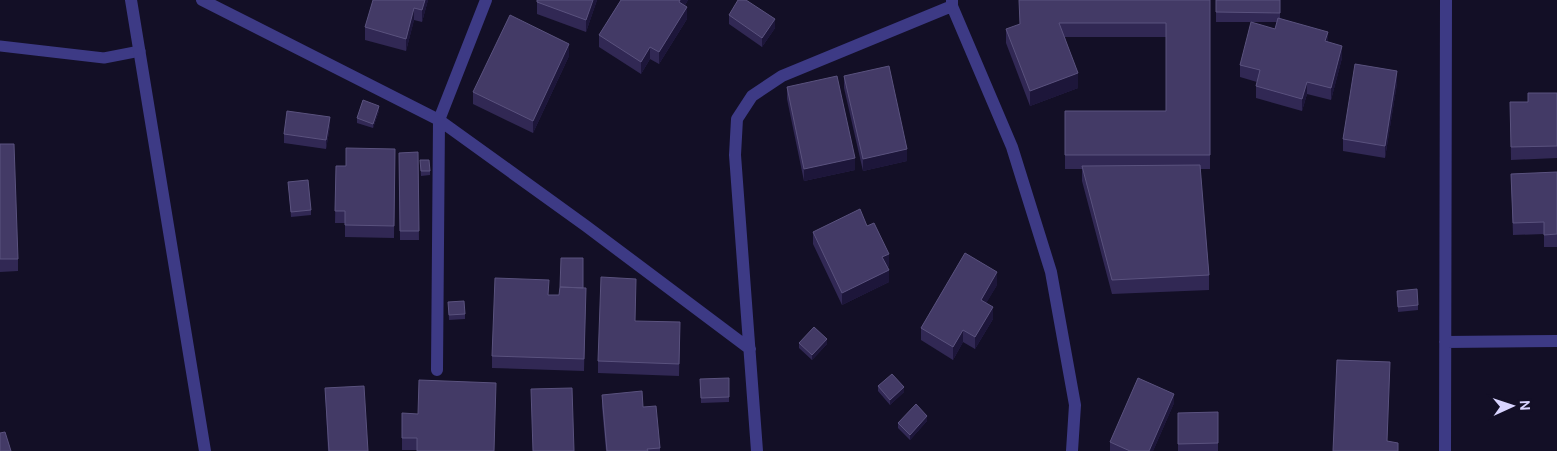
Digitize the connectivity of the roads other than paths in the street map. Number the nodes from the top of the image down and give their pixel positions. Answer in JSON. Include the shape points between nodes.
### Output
{"nodes":[{"id":1,"x":131,"y":0,"type":"edge"},
{"id":2,"x":202,"y":0,"type":"edge"},
{"id":3,"x":486,"y":0,"type":"edge"},
{"id":4,"x":1446,"y":0,"type":"edge"},
{"id":5,"x":952,"y":3,"type":"edge"},
{"id":6,"x":0,"y":46,"type":"edge"},
{"id":7,"x":140,"y":51,"type":"junction"},
{"id":8,"x":439,"y":120,"type":"junction"},
{"id":9,"x":1557,"y":341,"type":"edge"},
{"id":10,"x":1445,"y":342,"type":"junction"},
{"id":11,"x":750,"y":349,"type":"junction"},
{"id":12,"x":437,"y":370,"type":"dead end"},
{"id":13,"x":205,"y":451,"type":"edge"},
{"id":14,"x":757,"y":451,"type":"edge"},
{"id":15,"x":1072,"y":451,"type":"edge"},
{"id":16,"x":1445,"y":451,"type":"edge"}],
"edges":[{"from":1,"to":7,"type":"street"},
{"from":2,"to":8,"type":"street"},
{"from":3,"to":8,"type":"street"},
{"from":4,"to":10,"type":"street"},
{"from":5,"to":11,"type":"street","via":[[782,76],[752,96],[737,119],[735,155]]},
{"from":5,"to":15,"type":"street","via":[[1012,146],[1051,272],[1075,405]]},
{"from":6,"to":7,"type":"lane","via":[[104,58]]},
{"from":7,"to":13,"type":"street"},
{"from":8,"to":11,"type":"street"},
{"from":8,"to":12,"type":"street"},
{"from":9,"to":10,"type":"street"},
{"from":10,"to":16,"type":"street"},
{"from":11,"to":14,"type":"street"}]}
